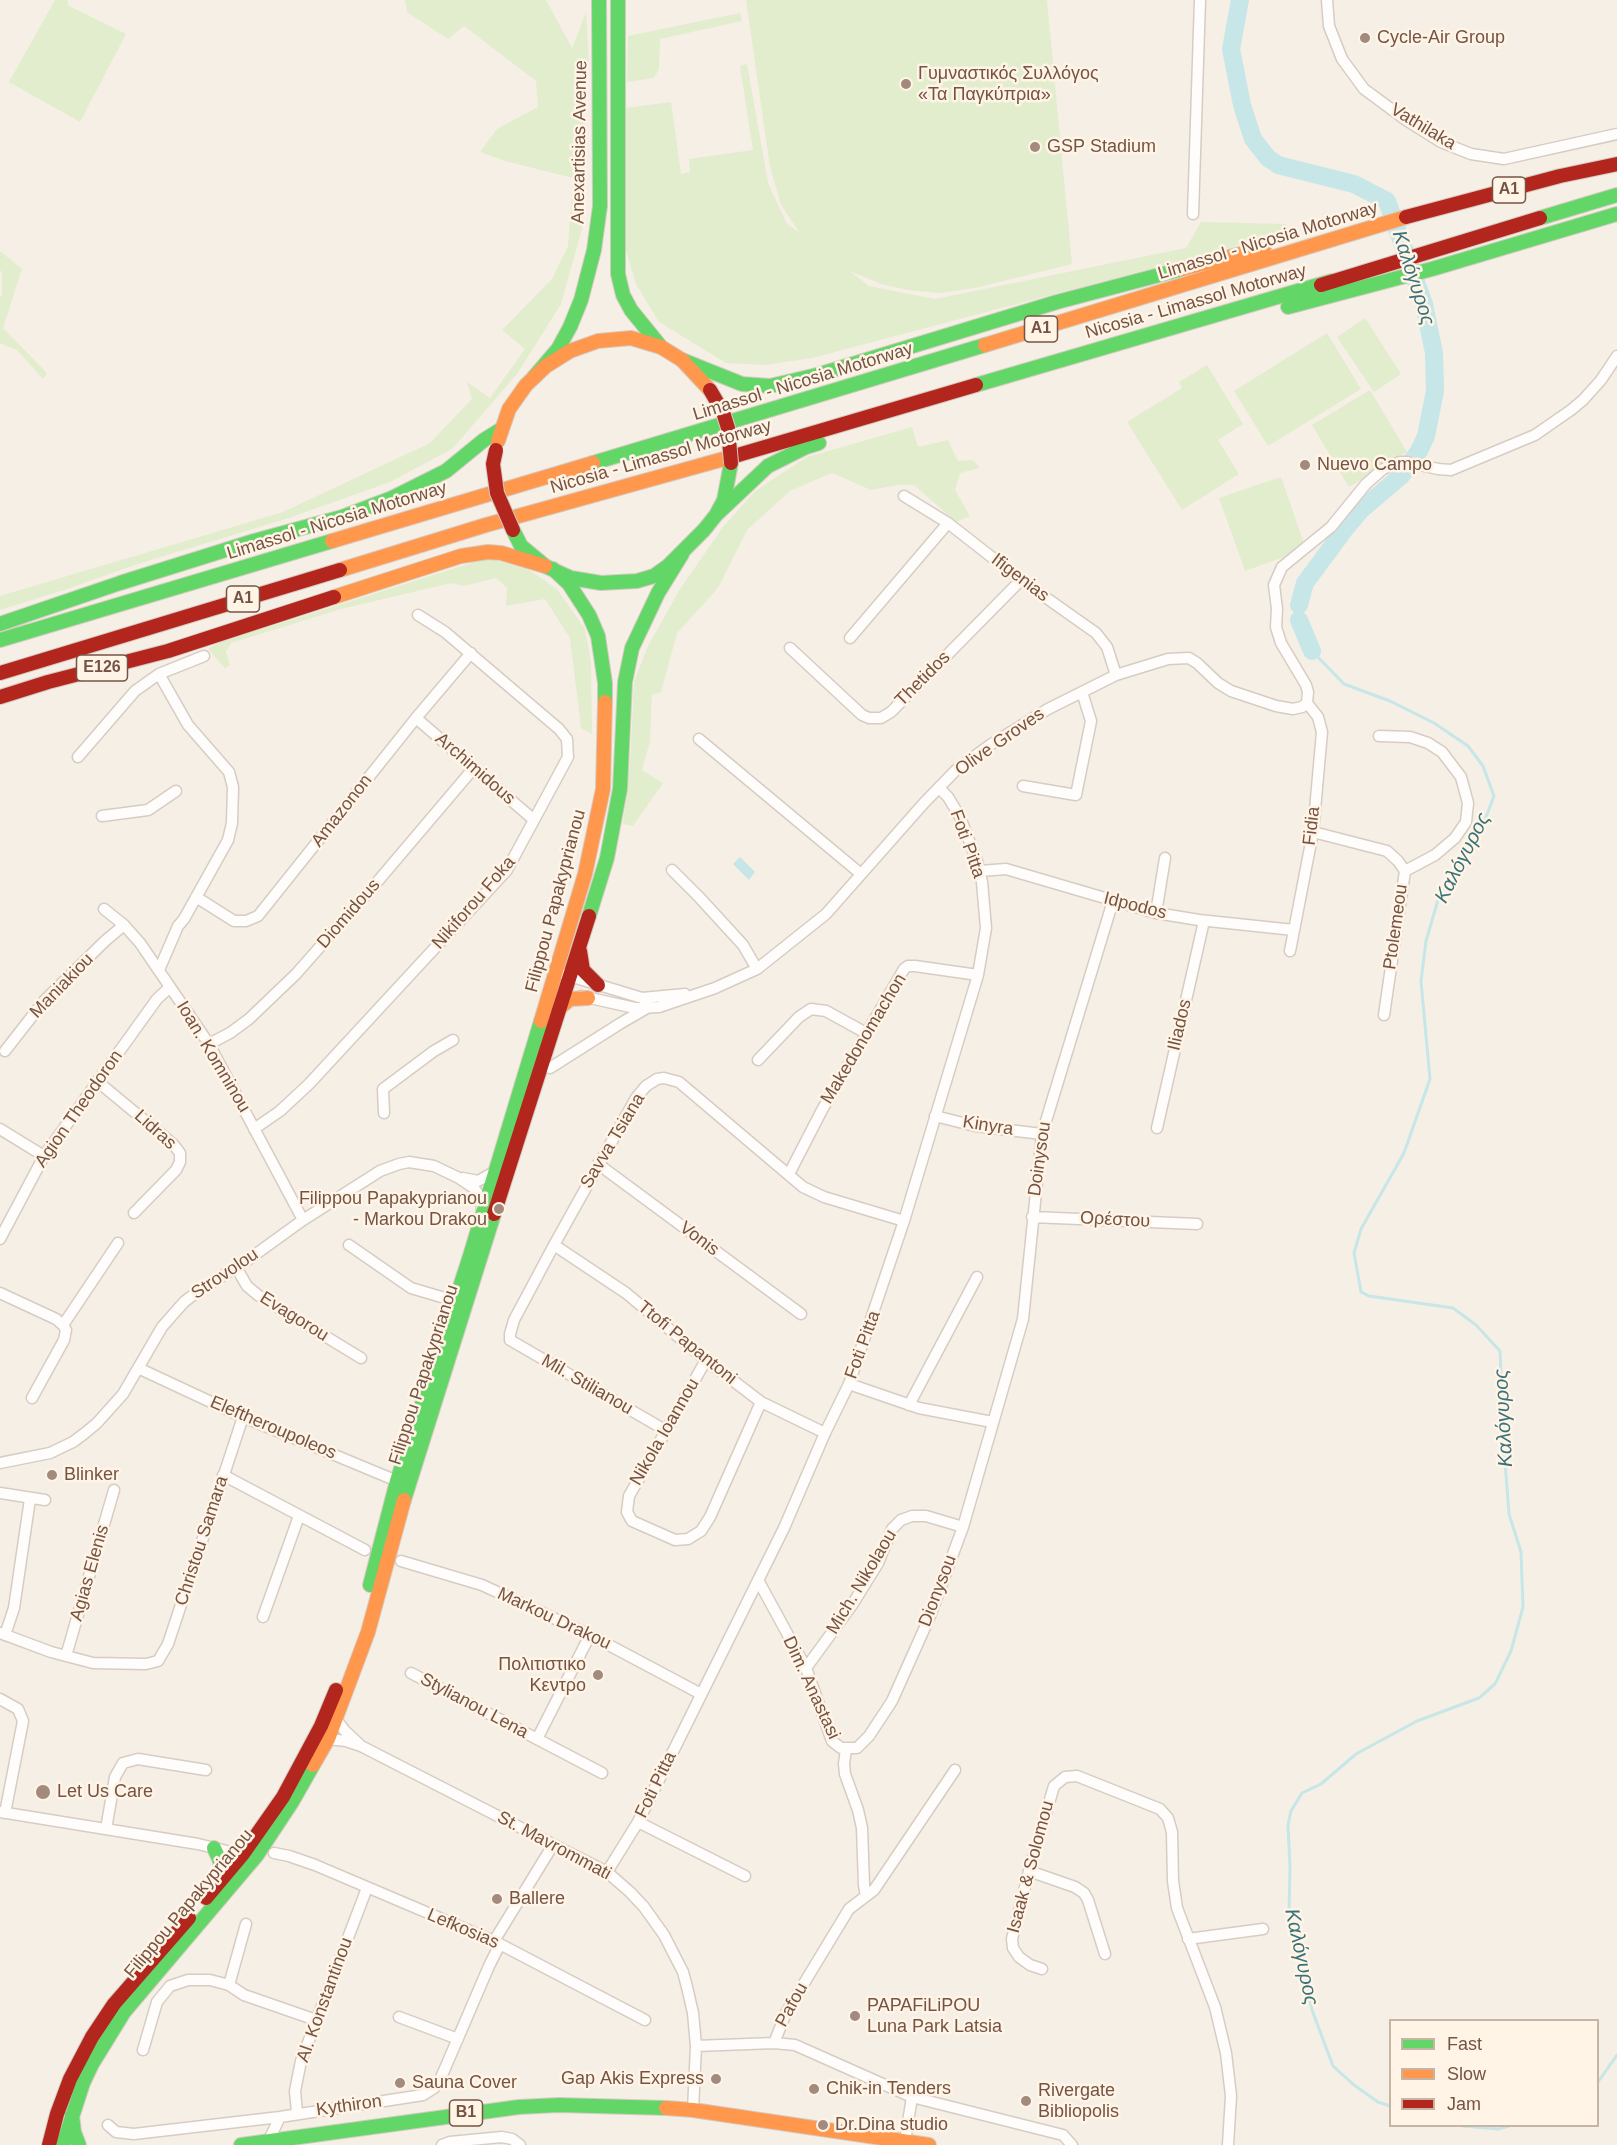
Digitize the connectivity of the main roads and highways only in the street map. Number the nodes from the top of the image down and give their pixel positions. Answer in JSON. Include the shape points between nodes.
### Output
{"nodes":[{"id":1,"x":599,"y":0,"type":"edge"},
{"id":2,"x":618,"y":0,"type":"edge"},
{"id":3,"x":1617,"y":157,"type":"edge"},
{"id":4,"x":1617,"y":164,"type":"edge"},
{"id":5,"x":1617,"y":195,"type":"edge"},
{"id":6,"x":1400,"y":213,"type":"junction"},
{"id":7,"x":1617,"y":214,"type":"edge"},
{"id":8,"x":1323,"y":238,"type":"junction"},
{"id":9,"x":1334,"y":280,"type":"junction"},
{"id":10,"x":1189,"y":334,"type":"junction"},
{"id":11,"x":661,"y":347,"type":"junction"},
{"id":12,"x":682,"y":360,"type":"junction"},
{"id":13,"x":534,"y":377,"type":"junction"},
{"id":14,"x":500,"y":430,"type":"junction"},
{"id":15,"x":716,"y":514,"type":"junction"},
{"id":16,"x":682,"y":554,"type":"junction"},
{"id":17,"x":549,"y":567,"type":"junction"},
{"id":18,"x":0,"y":624,"type":"edge"},
{"id":19,"x":204,"y":638,"type":"junction"},
{"id":20,"x":0,"y":640,"type":"edge"},
{"id":21,"x":0,"y":673,"type":"edge"},
{"id":22,"x":0,"y":684,"type":"edge"},
{"id":23,"x":0,"y":697,"type":"edge"},
{"id":24,"x":579,"y":945,"type":"junction"},
{"id":25,"x":563,"y":974,"type":"junction"},
{"id":26,"x":598,"y":985,"type":"road end"},
{"id":27,"x":558,"y":990,"type":"junction"},
{"id":28,"x":588,"y":998,"type":"road end"},
{"id":29,"x":558,"y":1009,"type":"junction"},
{"id":30,"x":403,"y":1483,"type":"junction"},
{"id":31,"x":214,"y":1848,"type":"road end"},
{"id":32,"x":256,"y":1852,"type":"junction"},
{"id":33,"x":220,"y":1882,"type":"junction"},
{"id":34,"x":72,"y":2115,"type":"junction"},
{"id":35,"x":49,"y":2145,"type":"edge"},
{"id":36,"x":63,"y":2145,"type":"edge"},
{"id":37,"x":79,"y":2145,"type":"edge"},
{"id":38,"x":241,"y":2145,"type":"edge"},
{"id":39,"x":929,"y":2145,"type":"edge"}],
"edges":[{"from":1,"to":13,"type":"main road","name":"Anexartisias Avenue","via":[[600,206],[594,250],[570,327],[558,349]]},
{"from":2,"to":11,"type":"main road","name":"Anexartisias Avenue","via":[[618,274],[623,295]]},
{"from":3,"to":6,"type":"main road","via":[[1593,159],[1428,198]]},
{"from":4,"to":6,"type":"main road","name":"Limassol - Nicosia Motorway","number":"A1"},
{"from":5,"to":9,"type":"main road","name":"Nicosia - Limassol Motorway","number":"A1"},
{"from":6,"to":8,"type":"main road","name":"Limassol - Nicosia Motorway","number":"A1"},
{"from":7,"to":10,"type":"main road","via":[[1432,269]]},
{"from":8,"to":12,"type":"main road","via":[[1057,302],[770,386],[742,384]]},
{"from":8,"to":20,"type":"main road","name":"Limassol - Nicosia Motorway","number":"A1"},
{"from":9,"to":10,"type":"main road"},
{"from":9,"to":21,"type":"main road","name":"Nicosia - Limassol Motorway","number":"A1","via":[[486,525]]},
{"from":10,"to":15,"type":"main road","via":[[806,447],[768,466]]},
{"from":11,"to":12,"type":"main road"},
{"from":11,"to":13,"type":"main road","via":[[631,338],[598,341],[570,351]]},
{"from":12,"to":15,"type":"main road","bridge":true,"via":[[710,390],[728,428],[731,463],[724,500]]},
{"from":13,"to":14,"type":"main road","via":[[509,409]]},
{"from":14,"to":17,"type":"main road","bridge":true,"via":[[493,464],[497,493],[521,546]]},
{"from":14,"to":18,"type":"main road","via":[[446,471],[392,498]]},
{"from":15,"to":16,"type":"main road"},
{"from":16,"to":17,"type":"main road","via":[[654,576],[619,583],[571,578]]},
{"from":16,"to":24,"type":"main road","name":"Filippou Papakyprianou","via":[[658,593],[633,648],[625,682],[620,789],[607,858]]},
{"from":17,"to":19,"type":"main road","via":[[501,553],[461,556]]},
{"from":17,"to":25,"type":"main road","name":"Filippou Papakyprianou","via":[[569,584],[594,625],[605,683],[603,789]]},
{"from":19,"to":22,"type":"main road"},
{"from":19,"to":23,"type":"main road","number":"E126"},
{"from":24,"to":25,"type":"main road","name":"Filippou Papakyprianou"},
{"from":24,"to":26,"type":"main road","via":[[583,969]]},
{"from":25,"to":27,"type":"main road","name":"Filippou Papakyprianou"},
{"from":27,"to":29,"type":"main road","name":"Filippou Papakyprianou"},
{"from":27,"to":30,"type":"main road","name":"Filippou Papakyprianou","via":[[454,1301]]},
{"from":28,"to":29,"type":"main road","via":[[570,999]]},
{"from":29,"to":30,"type":"main road","name":"Filippou Papakyprianou"},
{"from":30,"to":32,"type":"main road","name":"Filippou Papakyprianou","via":[[359,1630],[333,1699]]},
{"from":30,"to":32,"type":"main road","name":"Filippou Papakyprianou","via":[[368,1632],[336,1719],[292,1802]]},
{"from":31,"to":33,"type":"main road","via":[[220,1862]]},
{"from":32,"to":33,"type":"main road","name":"Filippou Papakyprianou"},
{"from":32,"to":34,"type":"main road","name":"Filippou Papakyprianou","via":[[124,2012],[92,2064]]},
{"from":33,"to":35,"type":"main road","name":"Filippou Papakyprianou","via":[[114,2004],[92,2037],[70,2079]]},
{"from":34,"to":36,"type":"main road","name":"Filippou Papakyprianou"},
{"from":34,"to":37,"type":"main road"},
{"from":38,"to":39,"type":"main road","number":"B1","via":[[526,2106],[644,2106]]}]}
